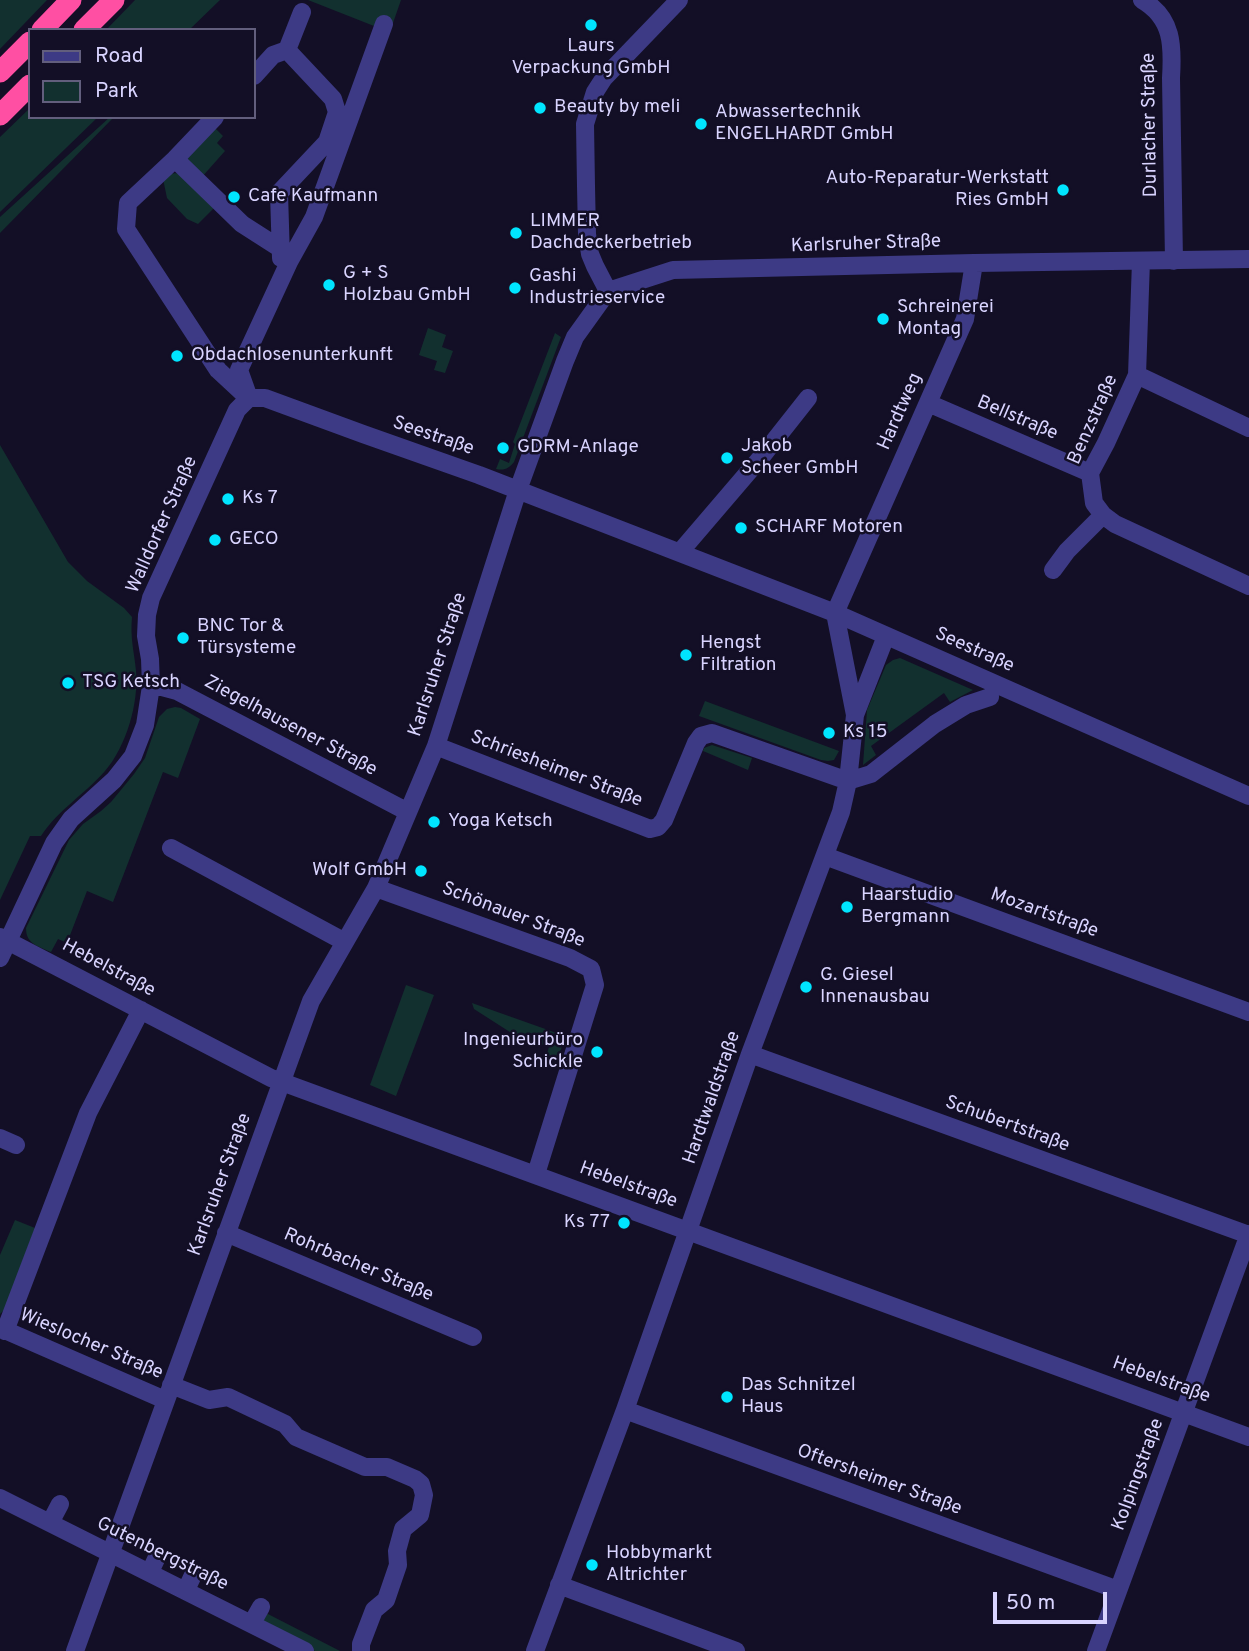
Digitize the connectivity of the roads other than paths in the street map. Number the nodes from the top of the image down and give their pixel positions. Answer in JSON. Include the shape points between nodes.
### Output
{"nodes":[{"id":1,"x":71,"y":0,"type":"edge"},
{"id":2,"x":114,"y":0,"type":"edge"},
{"id":3,"x":678,"y":0,"type":"edge"},
{"id":4,"x":1142,"y":0,"type":"edge"},
{"id":5,"x":302,"y":12,"type":"dead end"},
{"id":6,"x":384,"y":24,"type":"dead end"},
{"id":7,"x":44,"y":28,"type":"edge"},
{"id":8,"x":86,"y":28,"type":"edge"},
{"id":9,"x":28,"y":44,"type":"edge"},
{"id":10,"x":287,"y":50,"type":"junction"},
{"id":11,"x":0,"y":72,"type":"edge"},
{"id":12,"x":256,"y":74,"type":"edge"},
{"id":13,"x":28,"y":87,"type":"edge"},
{"id":14,"x":0,"y":114,"type":"edge"},
{"id":15,"x":213,"y":119,"type":"edge"},
{"id":16,"x":175,"y":159,"type":"junction"},
{"id":17,"x":285,"y":256,"type":"junction"},
{"id":18,"x":1249,"y":259,"type":"edge"},
{"id":19,"x":1141,"y":261,"type":"junction"},
{"id":20,"x":1174,"y":261,"type":"junction"},
{"id":21,"x":974,"y":262,"type":"junction"},
{"id":22,"x":608,"y":291,"type":"junction"},
{"id":23,"x":1138,"y":375,"type":"junction"},
{"id":24,"x":249,"y":398,"type":"junction"},
{"id":25,"x":808,"y":398,"type":"dead end"},
{"id":26,"x":928,"y":403,"type":"junction"},
{"id":27,"x":1249,"y":428,"type":"edge"},
{"id":28,"x":1090,"y":473,"type":"junction"},
{"id":29,"x":518,"y":490,"type":"junction"},
{"id":30,"x":1103,"y":515,"type":"junction"},
{"id":31,"x":680,"y":552,"type":"junction"},
{"id":32,"x":1053,"y":570,"type":"dead end"},
{"id":33,"x":1249,"y":586,"type":"edge"},
{"id":34,"x":835,"y":613,"type":"junction"},
{"id":35,"x":886,"y":636,"type":"junction"},
{"id":36,"x":151,"y":686,"type":"junction"},
{"id":37,"x":990,"y":697,"type":"dead end"},
{"id":38,"x":855,"y":715,"type":"junction"},
{"id":39,"x":436,"y":746,"type":"junction"},
{"id":40,"x":848,"y":781,"type":"junction"},
{"id":41,"x":1249,"y":796,"type":"edge"},
{"id":42,"x":408,"y":812,"type":"junction"},
{"id":43,"x":171,"y":848,"type":"dead end"},
{"id":44,"x":825,"y":856,"type":"junction"},
{"id":45,"x":376,"y":888,"type":"junction"},
{"id":46,"x":4,"y":939,"type":"edge"},
{"id":47,"x":345,"y":942,"type":"junction"},
{"id":48,"x":0,"y":958,"type":"edge"},
{"id":49,"x":141,"y":1010,"type":"junction"},
{"id":50,"x":1249,"y":1012,"type":"edge"},
{"id":51,"x":750,"y":1054,"type":"junction"},
{"id":52,"x":281,"y":1082,"type":"junction"},
{"id":53,"x":536,"y":1174,"type":"junction"},
{"id":54,"x":689,"y":1230,"type":"junction"},
{"id":55,"x":226,"y":1233,"type":"junction"},
{"id":56,"x":1249,"y":1234,"type":"edge"},
{"id":57,"x":3,"y":1330,"type":"edge"},
{"id":58,"x":473,"y":1337,"type":"dead end"},
{"id":59,"x":168,"y":1393,"type":"junction"},
{"id":60,"x":625,"y":1410,"type":"junction"},
{"id":61,"x":1185,"y":1412,"type":"junction"},
{"id":62,"x":1249,"y":1437,"type":"edge"},
{"id":63,"x":0,"y":1498,"type":"edge"},
{"id":64,"x":60,"y":1504,"type":"dead end"},
{"id":65,"x":50,"y":1523,"type":"junction"},
{"id":66,"x":111,"y":1553,"type":"junction"},
{"id":67,"x":158,"y":1555,"type":"dead end"},
{"id":68,"x":150,"y":1572,"type":"junction"},
{"id":69,"x":194,"y":1573,"type":"dead end"},
{"id":70,"x":559,"y":1585,"type":"junction"},
{"id":71,"x":186,"y":1590,"type":"junction"},
{"id":72,"x":1118,"y":1590,"type":"junction"},
{"id":73,"x":261,"y":1607,"type":"dead end"},
{"id":74,"x":252,"y":1623,"type":"junction"},
{"id":75,"x":75,"y":1651,"type":"edge"},
{"id":76,"x":306,"y":1651,"type":"edge"},
{"id":77,"x":361,"y":1651,"type":"edge"},
{"id":78,"x":535,"y":1651,"type":"edge"},
{"id":79,"x":736,"y":1651,"type":"edge"},
{"id":80,"x":1096,"y":1651,"type":"edge"}],
"edges":[{"from":1,"to":7,"type":"highway"},
{"from":2,"to":8,"type":"highway"},
{"from":3,"to":22,"type":"street","via":[[604,78],[594,92],[586,124],[587,234],[590,254]]},
{"from":4,"to":20,"type":"street","name":"Durlacher Straße","via":[[1158,13],[1170,33]]},
{"from":5,"to":10,"type":"street"},
{"from":6,"to":17,"type":"street","via":[[314,217]]},
{"from":9,"to":11,"type":"highway"},
{"from":10,"to":12,"type":"street","via":[[274,55]]},
{"from":10,"to":17,"type":"street","via":[[333,99],[338,112],[327,142],[279,192]]},
{"from":13,"to":14,"type":"highway"},
{"from":15,"to":16,"type":"street"},
{"from":16,"to":17,"type":"street","via":[[242,224]]},
{"from":16,"to":24,"type":"street","via":[[128,203],[126,229],[219,370]]},
{"from":17,"to":24,"type":"street","via":[[239,370]]},
{"from":18,"to":20,"type":"street","name":"Karlsruher Straße"},
{"from":19,"to":20,"type":"street","name":"Karlsruher Straße"},
{"from":19,"to":21,"type":"street","name":"Karlsruher Straße"},
{"from":19,"to":23,"type":"street","name":"Benzstraße"},
{"from":21,"to":22,"type":"street","name":"Karlsruher Straße","via":[[674,270]]},
{"from":21,"to":26,"type":"street","name":"Hardtweg","via":[[965,319]]},
{"from":22,"to":29,"type":"street","name":"Karlsruher Straße","via":[[575,337]]},
{"from":23,"to":27,"type":"street"},
{"from":23,"to":28,"type":"street","name":"Benzstraße"},
{"from":24,"to":29,"type":"street","name":"Seestraße","via":[[265,398]]},
{"from":24,"to":36,"type":"street","name":"Walldorfer Straße","via":[[237,410],[151,598],[146,636]]},
{"from":25,"to":31,"type":"street"},
{"from":26,"to":28,"type":"street","name":"Bellstraße"},
{"from":26,"to":34,"type":"street","name":"Hardtweg"},
{"from":28,"to":30,"type":"street","name":"Benzstraße","via":[[1094,503]]},
{"from":29,"to":31,"type":"street","name":"Seestraße"},
{"from":29,"to":39,"type":"street","name":"Karlsruher Straße"},
{"from":30,"to":32,"type":"street"},
{"from":30,"to":33,"type":"street"},
{"from":31,"to":34,"type":"street","name":"Seestraße"},
{"from":34,"to":35,"type":"street","name":"Seestraße"},
{"from":34,"to":38,"type":"street"},
{"from":35,"to":38,"type":"street","name":"Hardtwaldstraße"},
{"from":35,"to":41,"type":"street","name":"Seestraße"},
{"from":36,"to":42,"type":"street","name":"Ziegelhausener Straße","via":[[177,691]]},
{"from":36,"to":46,"type":"street","name":"Walldorfer Straße","via":[[145,725],[133,756],[71,819],[54,843]]},
{"from":37,"to":40,"type":"street","via":[[965,705],[871,774]]},
{"from":38,"to":40,"type":"street","name":"Hardtwaldstraße"},
{"from":39,"to":40,"type":"street","name":"Schriesheimer Straße","via":[[650,829],[664,820],[696,743],[712,733]]},
{"from":39,"to":42,"type":"street","name":"Karlsruher Straße"},
{"from":40,"to":44,"type":"street","name":"Hardtwaldstraße"},
{"from":42,"to":45,"type":"street","name":"Karlsruher Straße"},
{"from":43,"to":47,"type":"street"},
{"from":44,"to":50,"type":"street","name":"Mozartstraße"},
{"from":44,"to":51,"type":"street","name":"Hardtwaldstraße"},
{"from":45,"to":47,"type":"street","name":"Karlsruher Straße"},
{"from":45,"to":53,"type":"street","name":"Schönauer Straße","via":[[591,969],[595,985]]},
{"from":46,"to":48,"type":"street","name":"Walldorfer Straße"},
{"from":46,"to":49,"type":"street","name":"Hebelstraße"},
{"from":47,"to":52,"type":"street","name":"Karlsruher Straße","via":[[311,1001]]},
{"from":49,"to":52,"type":"street","name":"Hebelstraße"},
{"from":49,"to":57,"type":"street","via":[[89,1113]]},
{"from":51,"to":54,"type":"street","name":"Hardtwaldstraße"},
{"from":51,"to":56,"type":"street","name":"Schubertstraße"},
{"from":52,"to":53,"type":"street","name":"Hebelstraße"},
{"from":52,"to":55,"type":"street","name":"Karlsruher Straße"},
{"from":53,"to":54,"type":"street","name":"Hebelstraße"},
{"from":54,"to":60,"type":"street","name":"Hardtwaldstraße"},
{"from":54,"to":61,"type":"street","name":"Hebelstraße"},
{"from":55,"to":58,"type":"street","name":"Rohrbacher Straße"},
{"from":55,"to":59,"type":"street","name":"Karlsruher Straße"},
{"from":56,"to":61,"type":"street","name":"Kolpingstraße"},
{"from":57,"to":59,"type":"street","name":"Wieslocher Straße"},
{"from":59,"to":66,"type":"street","name":"Karlsruher Straße"},
{"from":59,"to":77,"type":"street","name":"Wieslocher Straße","via":[[209,1400],[228,1397],[285,1424],[296,1437],[365,1467],[387,1467],[421,1484],[420,1515],[403,1529],[398,1565],[386,1600],[374,1610]]},
{"from":60,"to":70,"type":"street","name":"Hardtwaldstraße"},
{"from":60,"to":72,"type":"street","name":"Oftersheimer Straße"},
{"from":61,"to":62,"type":"street","name":"Hebelstraße"},
{"from":61,"to":72,"type":"street","name":"Kolpingstraße"},
{"from":63,"to":65,"type":"street","name":"Gutenbergstraße"},
{"from":64,"to":65,"type":"street"},
{"from":65,"to":66,"type":"street","name":"Gutenbergstraße"},
{"from":66,"to":68,"type":"street","name":"Gutenbergstraße"},
{"from":66,"to":75,"type":"street","name":"Karlsruher Straße"},
{"from":67,"to":68,"type":"street"},
{"from":68,"to":71,"type":"street","name":"Gutenbergstraße"},
{"from":69,"to":71,"type":"street"},
{"from":70,"to":78,"type":"street","name":"Hardtwaldstraße"},
{"from":70,"to":79,"type":"street"},
{"from":71,"to":74,"type":"street","name":"Gutenbergstraße"},
{"from":72,"to":80,"type":"street","name":"Kolpingstraße"},
{"from":73,"to":74,"type":"street"},
{"from":74,"to":76,"type":"street","name":"Gutenbergstraße"}]}
